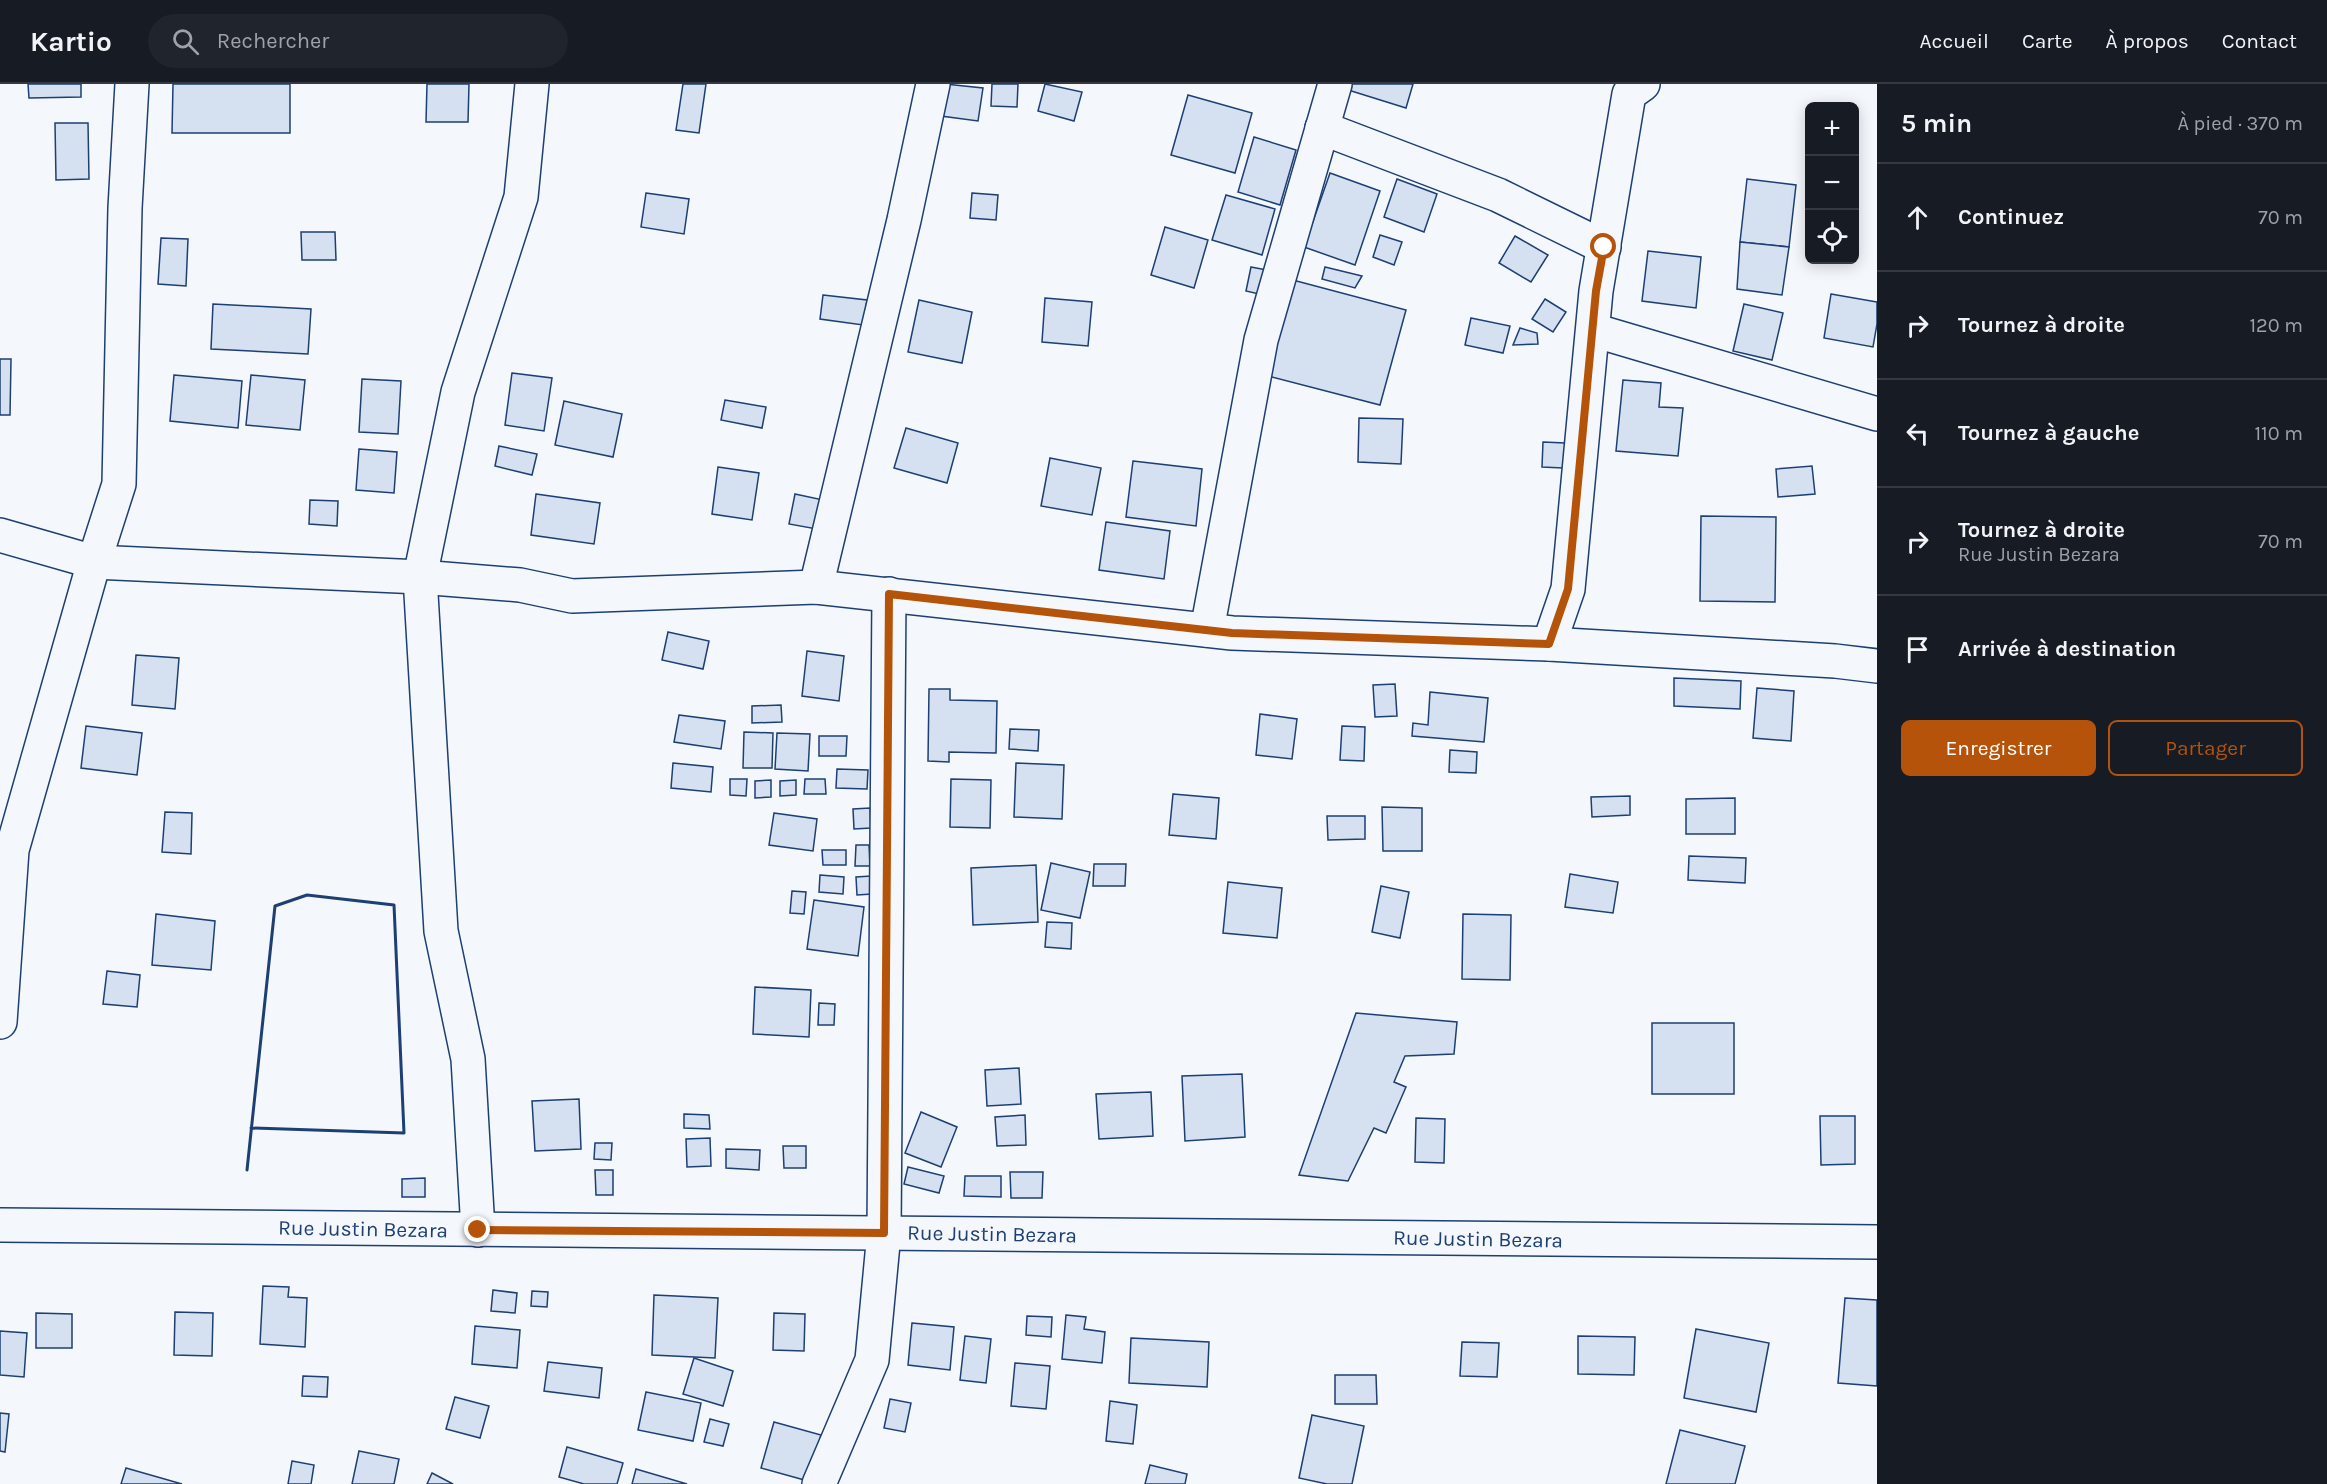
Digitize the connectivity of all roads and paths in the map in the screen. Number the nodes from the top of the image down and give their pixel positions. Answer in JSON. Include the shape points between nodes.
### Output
{"nodes":[{"id":1,"x":132,"y":84,"type":"edge"},
{"id":2,"x":532,"y":84,"type":"edge"},
{"id":3,"x":933,"y":84,"type":"edge"},
{"id":4,"x":1335,"y":84,"type":"edge"},
{"id":5,"x":1643,"y":84,"type":"edge"},
{"id":6,"x":1322,"y":128,"type":"junction"},
{"id":7,"x":1604,"y":247,"type":"junction"},
{"id":8,"x":1593,"y":330,"type":"junction"},
{"id":9,"x":1877,"y":414,"type":"edge"},
{"id":10,"x":0,"y":535,"type":"edge"},
{"id":11,"x":94,"y":562,"type":"junction"},
{"id":12,"x":420,"y":577,"type":"junction"},
{"id":13,"x":816,"y":586,"type":"junction"},
{"id":14,"x":889,"y":594,"type":"junction"},
{"id":15,"x":1208,"y":630,"type":"junction"},
{"id":16,"x":1549,"y":644,"type":"junction"},
{"id":17,"x":1877,"y":666,"type":"edge"},
{"id":18,"x":6,"y":860,"type":"edge"},
{"id":19,"x":0,"y":1022,"type":"edge"},
{"id":20,"x":0,"y":1225,"type":"edge"},
{"id":21,"x":478,"y":1230,"type":"junction"},
{"id":22,"x":884,"y":1233,"type":"junction"},
{"id":23,"x":1877,"y":1242,"type":"edge"},
{"id":24,"x":819,"y":1484,"type":"edge"}],
"edges":[{"from":1,"to":11,"type":"street","via":[[119,484]]},
{"from":2,"to":12,"type":"street","via":[[521,197],[458,392]]},
{"from":3,"to":13,"type":"street"},
{"from":4,"to":6,"type":"street"},
{"from":5,"to":7,"type":"street","via":[[1629,94]]},
{"from":6,"to":7,"type":"street","via":[[1498,195]]},
{"from":6,"to":15,"type":"street","via":[[1261,340]]},
{"from":7,"to":8,"type":"street"},
{"from":8,"to":9,"type":"street"},
{"from":8,"to":16,"type":"street","via":[[1568,589]]},
{"from":10,"to":11,"type":"street"},
{"from":11,"to":12,"type":"street"},
{"from":11,"to":18,"type":"street"},
{"from":12,"to":13,"type":"street","via":[[520,585],[572,596]]},
{"from":12,"to":21,"type":"street","via":[[441,931],[468,1059]]},
{"from":13,"to":14,"type":"street"},
{"from":14,"to":15,"type":"street"},
{"from":14,"to":22,"type":"street"},
{"from":15,"to":16,"type":"street"},
{"from":16,"to":17,"type":"street"},
{"from":18,"to":19,"type":"street"},
{"from":20,"to":21,"type":"street","name":"Rue Justin Bezara"},
{"from":21,"to":22,"type":"street","name":"Rue Justin Bezara"},
{"from":22,"to":23,"type":"street","name":"Rue Justin Bezara"},
{"from":22,"to":24,"type":"street","via":[[872,1360]]}]}
